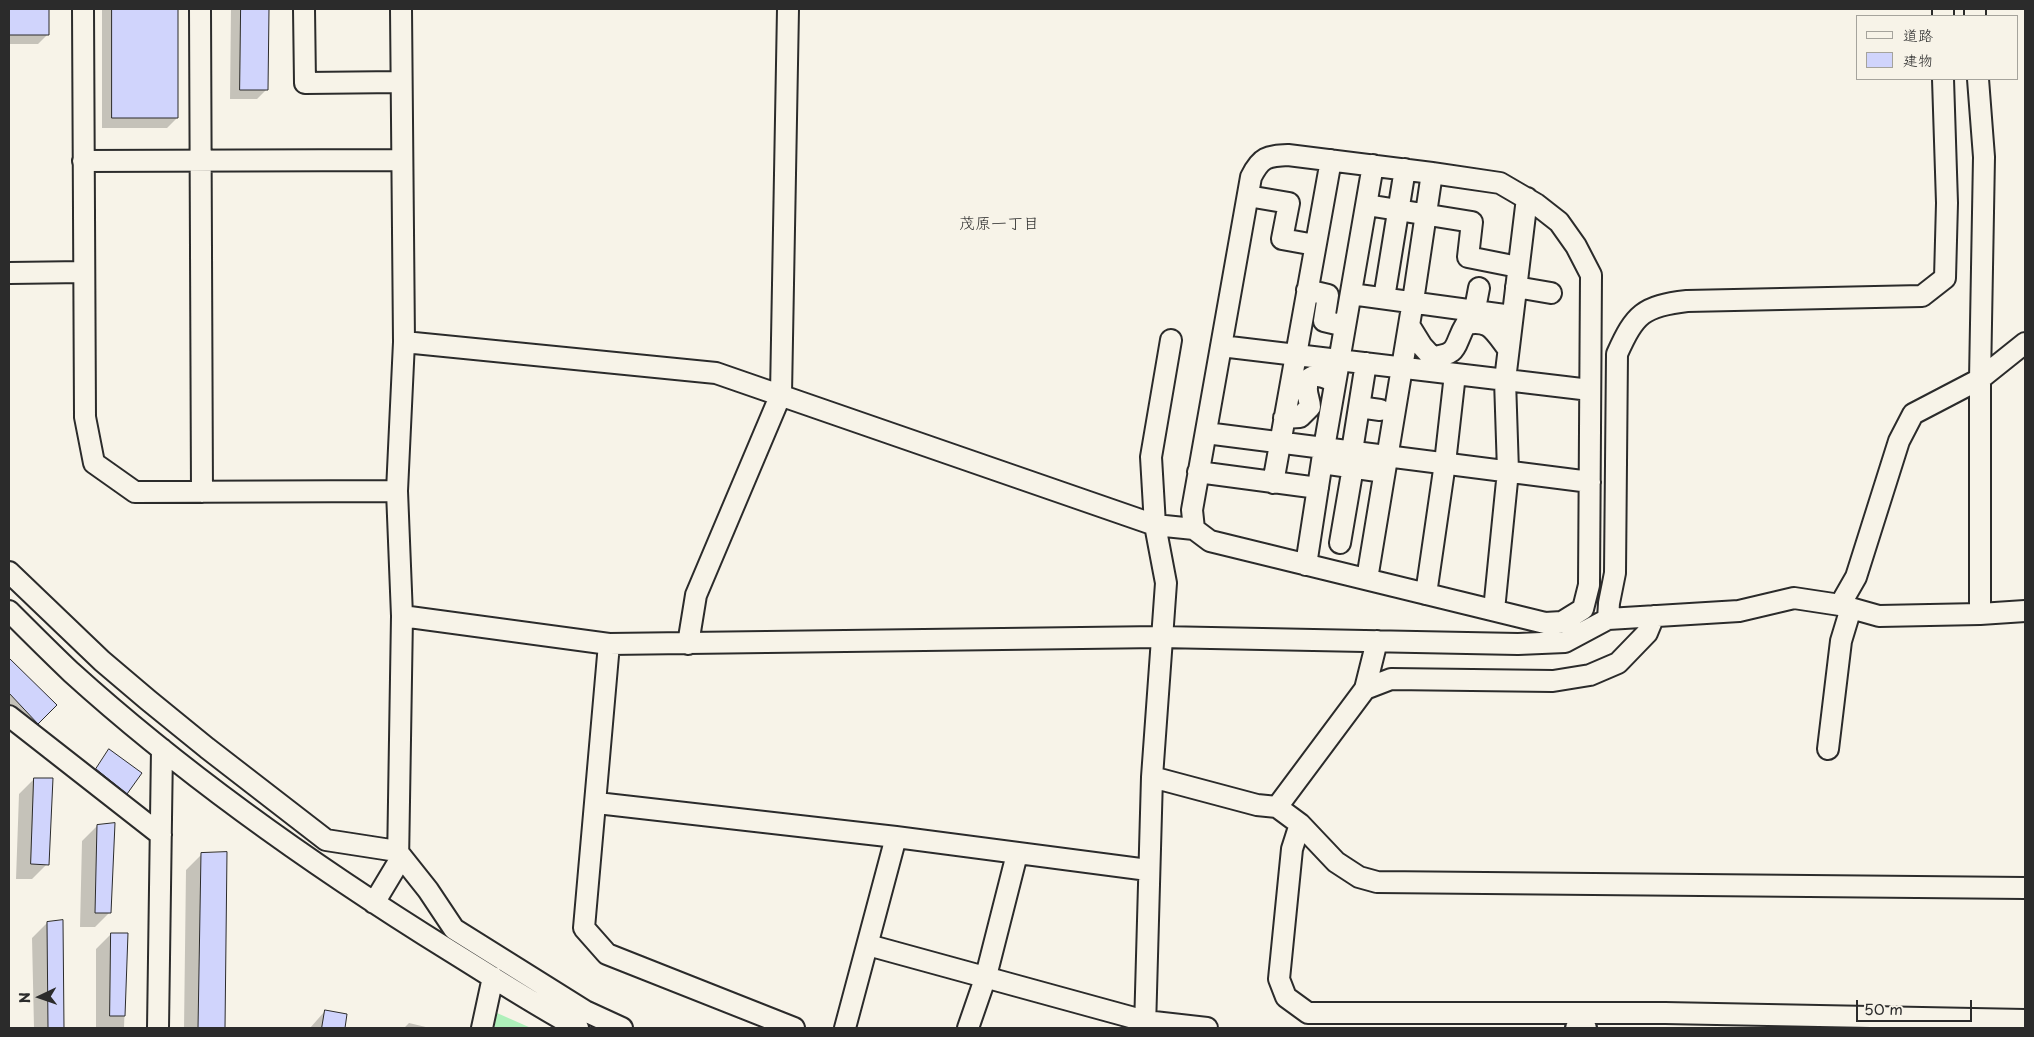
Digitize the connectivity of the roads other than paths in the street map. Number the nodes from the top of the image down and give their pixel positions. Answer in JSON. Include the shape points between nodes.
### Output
{"nodes":[{"id":1,"x":83,"y":9,"type":"edge"},
{"id":2,"x":200,"y":9,"type":"edge"},
{"id":3,"x":304,"y":9,"type":"edge"},
{"id":4,"x":401,"y":9,"type":"edge"},
{"id":5,"x":788,"y":9,"type":"edge"},
{"id":6,"x":1943,"y":80,"type":"edge"},
{"id":7,"x":1978,"y":80,"type":"edge"},
{"id":8,"x":401,"y":82,"type":"junction"},
{"id":9,"x":200,"y":159,"type":"junction"},
{"id":10,"x":402,"y":160,"type":"junction"},
{"id":11,"x":1331,"y":160,"type":"junction"},
{"id":12,"x":84,"y":161,"type":"junction"},
{"id":13,"x":1373,"y":165,"type":"junction"},
{"id":14,"x":1405,"y":169,"type":"junction"},
{"id":15,"x":1432,"y":172,"type":"junction"},
{"id":16,"x":1248,"y":196,"type":"junction"},
{"id":17,"x":1527,"y":198,"type":"junction"},
{"id":18,"x":1367,"y":205,"type":"junction"},
{"id":19,"x":1398,"y":209,"type":"junction"},
{"id":20,"x":1426,"y":214,"type":"junction"},
{"id":21,"x":1315,"y":245,"type":"junction"},
{"id":22,"x":1518,"y":267,"type":"junction"},
{"id":23,"x":84,"y":272,"type":"junction"},
{"id":24,"x":9,"y":273,"type":"edge"},
{"id":25,"x":1516,"y":286,"type":"junction"},
{"id":26,"x":1479,"y":288,"type":"dead end"},
{"id":27,"x":1307,"y":290,"type":"junction"},
{"id":28,"x":1552,"y":293,"type":"dead end"},
{"id":29,"x":1351,"y":294,"type":"junction"},
{"id":30,"x":1384,"y":298,"type":"junction"},
{"id":31,"x":1413,"y":302,"type":"junction"},
{"id":32,"x":1476,"y":309,"type":"junction"},
{"id":33,"x":1512,"y":316,"type":"junction"},
{"id":34,"x":1409,"y":325,"type":"junction"},
{"id":35,"x":1345,"y":326,"type":"junction"},
{"id":36,"x":1171,"y":340,"type":"dead end"},
{"id":37,"x":404,"y":342,"type":"junction"},
{"id":38,"x":2025,"y":343,"type":"edge"},
{"id":39,"x":1221,"y":346,"type":"junction"},
{"id":40,"x":1508,"y":349,"type":"junction"},
{"id":41,"x":1295,"y":355,"type":"junction"},
{"id":42,"x":1339,"y":360,"type":"junction"},
{"id":43,"x":1366,"y":363,"type":"junction"},
{"id":44,"x":1402,"y":368,"type":"junction"},
{"id":45,"x":1455,"y":374,"type":"junction"},
{"id":46,"x":1980,"y":379,"type":"junction"},
{"id":47,"x":1505,"y":380,"type":"junction"},
{"id":48,"x":1335,"y":383,"type":"junction"},
{"id":49,"x":1590,"y":390,"type":"junction"},
{"id":50,"x":782,"y":394,"type":"junction"},
{"id":51,"x":1359,"y":407,"type":"junction"},
{"id":52,"x":1380,"y":410,"type":"dead end"},
{"id":53,"x":1284,"y":418,"type":"junction"},
{"id":54,"x":1206,"y":433,"type":"junction"},
{"id":55,"x":1280,"y":442,"type":"junction"},
{"id":56,"x":1323,"y":455,"type":"junction"},
{"id":57,"x":1353,"y":459,"type":"junction"},
{"id":58,"x":1445,"y":463,"type":"junction"},
{"id":59,"x":1386,"y":464,"type":"junction"},
{"id":60,"x":1508,"y":471,"type":"junction"},
{"id":61,"x":1198,"y":472,"type":"junction"},
{"id":62,"x":1590,"y":482,"type":"junction"},
{"id":63,"x":1272,"y":483,"type":"junction"},
{"id":64,"x":1318,"y":488,"type":"junction"},
{"id":65,"x":397,"y":491,"type":"junction"},
{"id":66,"x":202,"y":492,"type":"junction"},
{"id":67,"x":1155,"y":524,"type":"junction"},
{"id":68,"x":1194,"y":529,"type":"junction"},
{"id":69,"x":1310,"y":538,"type":"junction"},
{"id":70,"x":1340,"y":544,"type":"junction"},
{"id":71,"x":1372,"y":550,"type":"junction"},
{"id":72,"x":1306,"y":565,"type":"junction"},
{"id":73,"x":9,"y":572,"type":"edge"},
{"id":74,"x":1367,"y":580,"type":"junction"},
{"id":75,"x":1426,"y":594,"type":"junction"},
{"id":76,"x":1846,"y":607,"type":"junction"},
{"id":77,"x":1494,"y":610,"type":"junction"},
{"id":78,"x":9,"y":611,"type":"edge"},
{"id":79,"x":2025,"y":611,"type":"edge"},
{"id":80,"x":1980,"y":614,"type":"junction"},
{"id":81,"x":402,"y":616,"type":"junction"},
{"id":82,"x":1654,"y":616,"type":"junction"},
{"id":83,"x":1608,"y":619,"type":"junction"},
{"id":84,"x":1160,"y":637,"type":"junction"},
{"id":85,"x":1377,"y":641,"type":"junction"},
{"id":86,"x":609,"y":644,"type":"junction"},
{"id":87,"x":688,"y":644,"type":"junction"},
{"id":88,"x":1365,"y":689,"type":"junction"},
{"id":89,"x":9,"y":716,"type":"edge"},
{"id":90,"x":162,"y":749,"type":"junction"},
{"id":91,"x":1828,"y":749,"type":"dead end"},
{"id":92,"x":1152,"y":777,"type":"junction"},
{"id":93,"x":597,"y":803,"type":"junction"},
{"id":94,"x":1277,"y":808,"type":"junction"},
{"id":95,"x":1300,"y":824,"type":"junction"},
{"id":96,"x":162,"y":835,"type":"junction"},
{"id":97,"x":896,"y":837,"type":"junction"},
{"id":98,"x":397,"y":851,"type":"junction"},
{"id":99,"x":1017,"y":854,"type":"junction"},
{"id":100,"x":1148,"y":870,"type":"junction"},
{"id":101,"x":2025,"y":888,"type":"edge"},
{"id":102,"x":374,"y":903,"type":"junction"},
{"id":103,"x":868,"y":945,"type":"junction"},
{"id":104,"x":986,"y":976,"type":"junction"},
{"id":105,"x":492,"y":977,"type":"junction"},
{"id":106,"x":2025,"y":1020,"type":"edge"},
{"id":107,"x":1145,"y":1024,"type":"edge"},
{"id":108,"x":158,"y":1028,"type":"edge"},
{"id":109,"x":482,"y":1028,"type":"edge"},
{"id":110,"x":578,"y":1028,"type":"edge"},
{"id":111,"x":622,"y":1028,"type":"edge"},
{"id":112,"x":794,"y":1028,"type":"edge"},
{"id":113,"x":845,"y":1028,"type":"edge"},
{"id":114,"x":968,"y":1028,"type":"edge"},
{"id":115,"x":1207,"y":1028,"type":"edge"},
{"id":116,"x":1576,"y":1028,"type":"edge"},
{"id":117,"x":1586,"y":1028,"type":"edge"}],
"edges":[{"from":1,"to":12,"type":"street"},
{"from":2,"to":9,"type":"street"},
{"from":3,"to":8,"type":"street","via":[[305,83]]},
{"from":4,"to":8,"type":"street"},
{"from":5,"to":50,"type":"street"},
{"from":6,"to":83,"type":"street","via":[[1947,204],[1945,278],[1922,296],[1666,303],[1648,309],[1629,329],[1617,354],[1615,573]]},
{"from":7,"to":46,"type":"street","via":[[1984,157]]},
{"from":8,"to":10,"type":"street"},
{"from":9,"to":10,"type":"street"},
{"from":9,"to":12,"type":"street"},
{"from":9,"to":66,"type":"street"},
{"from":10,"to":37,"type":"street"},
{"from":11,"to":13,"type":"street"},
{"from":11,"to":16,"type":"street","via":[[1269,156],[1258,164],[1251,177]]},
{"from":11,"to":21,"type":"street"},
{"from":12,"to":23,"type":"street"},
{"from":13,"to":14,"type":"street"},
{"from":13,"to":18,"type":"street"},
{"from":14,"to":15,"type":"street"},
{"from":14,"to":19,"type":"street"},
{"from":15,"to":17,"type":"street","via":[[1500,183]]},
{"from":15,"to":20,"type":"street"},
{"from":16,"to":21,"type":"street","via":[[1289,204],[1282,239]]},
{"from":16,"to":39,"type":"street"},
{"from":17,"to":22,"type":"street"},
{"from":17,"to":49,"type":"street","via":[[1559,222],[1591,275]]},
{"from":18,"to":19,"type":"street"},
{"from":18,"to":29,"type":"street"},
{"from":19,"to":20,"type":"street"},
{"from":19,"to":30,"type":"street"},
{"from":20,"to":22,"type":"street","via":[[1472,222],[1468,257]]},
{"from":20,"to":31,"type":"street"},
{"from":21,"to":27,"type":"street"},
{"from":22,"to":25,"type":"street"},
{"from":23,"to":24,"type":"street"},
{"from":23,"to":66,"type":"street","via":[[85,417],[94,464],[135,492]]},
{"from":25,"to":28,"type":"street"},
{"from":25,"to":33,"type":"street"},
{"from":26,"to":32,"type":"street"},
{"from":27,"to":35,"type":"street","via":[[1328,295],[1324,321]]},
{"from":27,"to":41,"type":"street"},
{"from":29,"to":30,"type":"street"},
{"from":29,"to":35,"type":"street"},
{"from":30,"to":31,"type":"street"},
{"from":31,"to":32,"type":"street"},
{"from":31,"to":34,"type":"street"},
{"from":32,"to":33,"type":"street"},
{"from":33,"to":40,"type":"street"},
{"from":34,"to":40,"type":"street","via":[[1432,357],[1447,355],[1456,348],[1466,324],[1478,322],[1492,328]]},
{"from":34,"to":44,"type":"street"},
{"from":35,"to":42,"type":"street"},
{"from":36,"to":67,"type":"street","via":[[1151,456]]},
{"from":37,"to":50,"type":"street","via":[[716,373]]},
{"from":37,"to":65,"type":"street"},
{"from":38,"to":46,"type":"street"},
{"from":39,"to":41,"type":"street"},
{"from":39,"to":54,"type":"street"},
{"from":40,"to":47,"type":"street"},
{"from":41,"to":42,"type":"street"},
{"from":41,"to":53,"type":"street"},
{"from":42,"to":43,"type":"street"},
{"from":42,"to":48,"type":"street"},
{"from":43,"to":44,"type":"street"},
{"from":43,"to":51,"type":"street"},
{"from":44,"to":45,"type":"street"},
{"from":44,"to":59,"type":"street"},
{"from":45,"to":47,"type":"street"},
{"from":45,"to":58,"type":"street"},
{"from":46,"to":76,"type":"street","via":[[1913,414],[1899,441]]},
{"from":46,"to":80,"type":"street"},
{"from":47,"to":49,"type":"street"},
{"from":47,"to":60,"type":"street"},
{"from":48,"to":53,"type":"street","via":[[1324,375],[1310,378],[1306,389],[1310,407],[1300,416]]},
{"from":48,"to":56,"type":"street"},
{"from":49,"to":62,"type":"street"},
{"from":50,"to":67,"type":"street"},
{"from":50,"to":87,"type":"street","via":[[696,595]]},
{"from":51,"to":52,"type":"street"},
{"from":51,"to":57,"type":"street"},
{"from":53,"to":55,"type":"street"},
{"from":54,"to":55,"type":"street"},
{"from":54,"to":61,"type":"street"},
{"from":55,"to":56,"type":"street"},
{"from":55,"to":63,"type":"street"},
{"from":56,"to":57,"type":"street"},
{"from":56,"to":64,"type":"street"},
{"from":57,"to":59,"type":"street"},
{"from":57,"to":70,"type":"street","via":[[1355,500]]},
{"from":58,"to":59,"type":"street"},
{"from":58,"to":60,"type":"street"},
{"from":58,"to":75,"type":"street"},
{"from":59,"to":71,"type":"street"},
{"from":60,"to":62,"type":"street"},
{"from":60,"to":77,"type":"street"},
{"from":61,"to":63,"type":"street"},
{"from":61,"to":68,"type":"street","via":[[1192,510]]},
{"from":62,"to":77,"type":"street","via":[[1589,585],[1583,609],[1562,622],[1545,623]]},
{"from":63,"to":64,"type":"street"},
{"from":64,"to":69,"type":"street"},
{"from":65,"to":66,"type":"street"},
{"from":65,"to":81,"type":"street"},
{"from":67,"to":68,"type":"street"},
{"from":67,"to":84,"type":"street","via":[[1166,582]]},
{"from":68,"to":72,"type":"street","via":[[1210,542]]},
{"from":69,"to":70,"type":"street"},
{"from":69,"to":72,"type":"street"},
{"from":70,"to":71,"type":"street"},
{"from":71,"to":74,"type":"street"},
{"from":72,"to":74,"type":"street"},
{"from":73,"to":98,"type":"street","via":[[148,700],[326,840]]},
{"from":74,"to":75,"type":"street"},
{"from":75,"to":77,"type":"street"},
{"from":76,"to":80,"type":"street","via":[[1879,616]]},
{"from":76,"to":82,"type":"street","via":[[1794,598],[1739,611]]},
{"from":76,"to":91,"type":"street"},
{"from":78,"to":90,"type":"street","via":[[71,672]]},
{"from":79,"to":80,"type":"street"},
{"from":81,"to":86,"type":"street"},
{"from":81,"to":98,"type":"street"},
{"from":82,"to":83,"type":"street"},
{"from":82,"to":88,"type":"street","via":[[1648,633],[1618,662],[1590,675],[1553,680],[1391,679]]},
{"from":83,"to":85,"type":"street","via":[[1565,642]]},
{"from":84,"to":85,"type":"street"},
{"from":84,"to":87,"type":"street"},
{"from":84,"to":92,"type":"street"},
{"from":85,"to":88,"type":"street"},
{"from":86,"to":87,"type":"street"},
{"from":86,"to":93,"type":"street"},
{"from":88,"to":94,"type":"street"},
{"from":89,"to":96,"type":"street"},
{"from":90,"to":96,"type":"street"},
{"from":90,"to":102,"type":"street","via":[[244,812]]},
{"from":92,"to":94,"type":"street"},
{"from":92,"to":100,"type":"street"},
{"from":93,"to":97,"type":"street"},
{"from":93,"to":112,"type":"street","via":[[584,928],[607,954]]},
{"from":94,"to":95,"type":"street"},
{"from":95,"to":101,"type":"street","via":[[1336,862],[1359,877],[1377,882]]},
{"from":95,"to":106,"type":"street","via":[[1292,849],[1279,979],[1286,997],[1308,1013],[1665,1013]]},
{"from":96,"to":108,"type":"street"},
{"from":97,"to":99,"type":"street"},
{"from":97,"to":103,"type":"street"},
{"from":98,"to":102,"type":"street","via":[[398,863]]},
{"from":98,"to":111,"type":"street","via":[[454,929],[585,1010]]},
{"from":99,"to":100,"type":"street"},
{"from":99,"to":104,"type":"street"},
{"from":100,"to":107,"type":"street"},
{"from":102,"to":105,"type":"street"},
{"from":103,"to":104,"type":"street"},
{"from":103,"to":113,"type":"street"},
{"from":104,"to":107,"type":"street"},
{"from":104,"to":114,"type":"street"},
{"from":105,"to":109,"type":"street"},
{"from":105,"to":110,"type":"street"},
{"from":107,"to":115,"type":"street"},
{"from":116,"to":117,"type":"street"}]}
